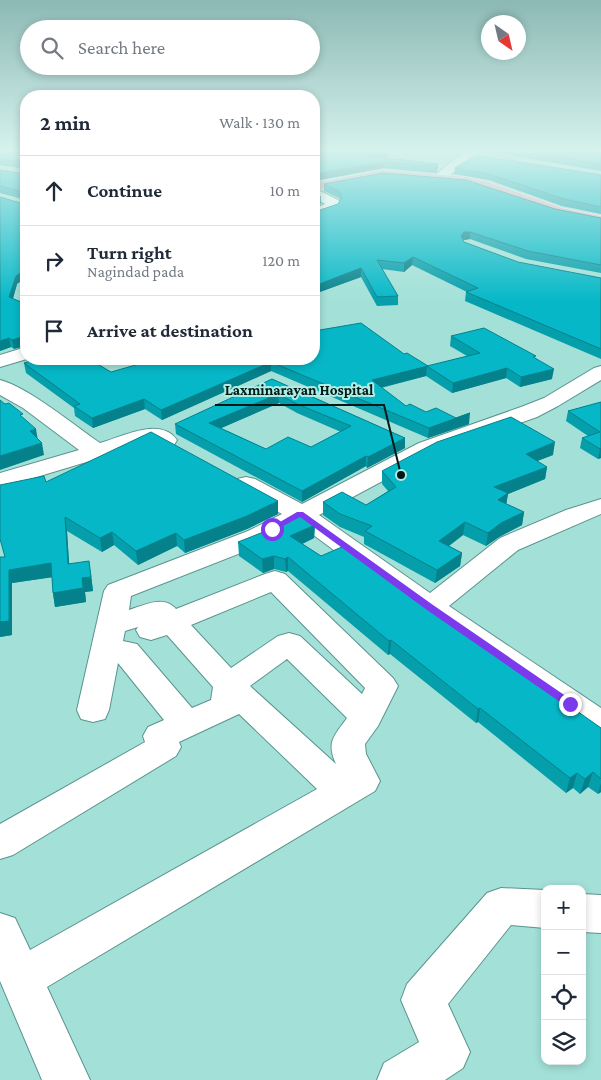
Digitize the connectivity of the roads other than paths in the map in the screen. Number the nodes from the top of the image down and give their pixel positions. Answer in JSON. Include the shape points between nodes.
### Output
{"nodes":[{"id":1,"x":329,"y":200,"type":"edge"},
{"id":2,"x":528,"y":200,"type":"edge"},
{"id":3,"x":320,"y":211,"type":"edge"},
{"id":4,"x":601,"y":220,"type":"edge"},
{"id":5,"x":20,"y":355,"type":"edge"},
{"id":6,"x":0,"y":361,"type":"edge"},
{"id":7,"x":601,"y":372,"type":"edge"},
{"id":8,"x":0,"y":386,"type":"edge"},
{"id":9,"x":181,"y":448,"type":"edge"},
{"id":10,"x":96,"y":451,"type":"junction"},
{"id":11,"x":224,"y":472,"type":"edge"},
{"id":12,"x":0,"y":481,"type":"edge"},
{"id":13,"x":601,"y":506,"type":"edge"},
{"id":14,"x":300,"y":513,"type":"junction"},
{"id":15,"x":430,"y":608,"type":"junction"},
{"id":16,"x":162,"y":626,"type":"junction"},
{"id":17,"x":108,"y":639,"type":"junction"},
{"id":18,"x":229,"y":685,"type":"junction"},
{"id":19,"x":93,"y":710,"type":"dead end"},
{"id":20,"x":366,"y":716,"type":"junction"},
{"id":21,"x":186,"y":724,"type":"junction"},
{"id":22,"x":601,"y":725,"type":"edge"},
{"id":23,"x":343,"y":792,"type":"junction"},
{"id":24,"x":0,"y":843,"type":"edge"},
{"id":25,"x":541,"y":909,"type":"edge"},
{"id":26,"x":586,"y":913,"type":"edge"},
{"id":27,"x":601,"y":914,"type":"edge"},
{"id":28,"x":0,"y":932,"type":"edge"},
{"id":29,"x":22,"y":978,"type":"junction"},
{"id":30,"x":66,"y":1080,"type":"edge"},
{"id":31,"x":401,"y":1080,"type":"edge"}],
"edges":[{"from":1,"to":3,"type":"street","via":[[332,206]]},
{"from":2,"to":4,"type":"main road"},
{"from":5,"to":6,"type":"street"},
{"from":7,"to":14,"type":"street","via":[[529,412],[417,444]]},
{"from":8,"to":10,"type":"street"},
{"from":9,"to":10,"type":"street","via":[[164,430]]},
{"from":10,"to":12,"type":"street"},
{"from":11,"to":14,"type":"street"},
{"from":13,"to":15,"type":"street","via":[[510,544]]},
{"from":14,"to":15,"type":"street"},
{"from":14,"to":17,"type":"street","via":[[257,537],[118,591]]},
{"from":15,"to":22,"type":"street"},
{"from":16,"to":17,"type":"street","via":[[161,610]]},
{"from":16,"to":18,"type":"street"},
{"from":16,"to":20,"type":"street","via":[[275,580],[382,686]]},
{"from":17,"to":19,"type":"street"},
{"from":17,"to":21,"type":"street","via":[[126,651]]},
{"from":18,"to":20,"type":"street","via":[[289,643]]},
{"from":18,"to":21,"type":"street","via":[[227,707]]},
{"from":18,"to":23,"type":"street"},
{"from":20,"to":23,"type":"street","via":[[348,742],[349,754],[362,781]]},
{"from":21,"to":24,"type":"street","via":[[160,736],[164,747]]},
{"from":23,"to":29,"type":"street"},
{"from":25,"to":31,"type":"street","via":[[501,906],[423,1000],[447,1052]]},
{"from":26,"to":27,"type":"street"},
{"from":28,"to":29,"type":"street"},
{"from":29,"to":30,"type":"street"}]}
